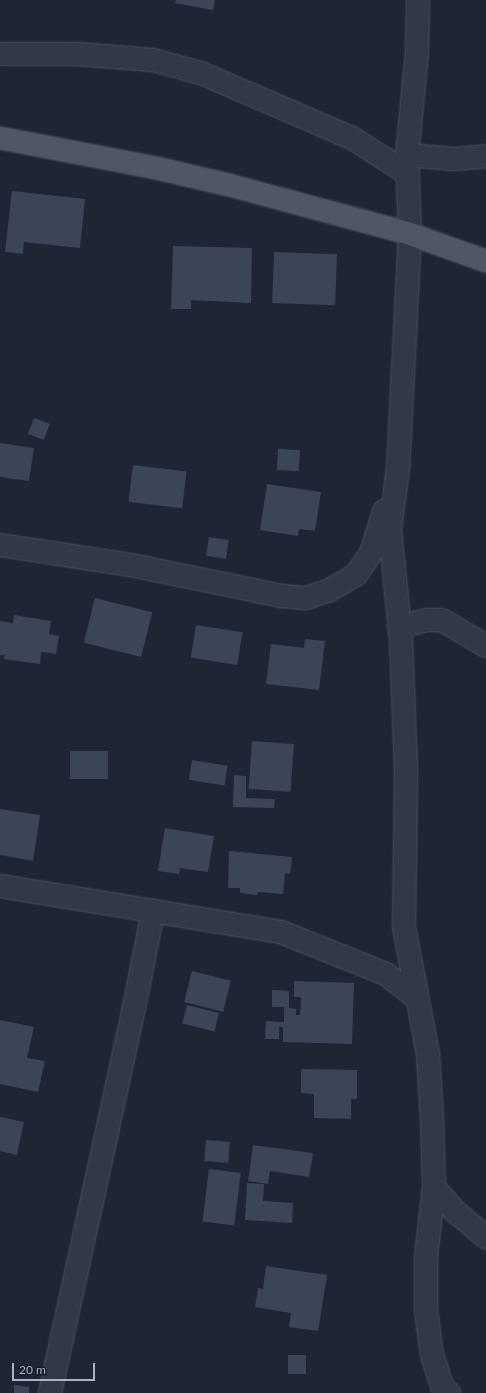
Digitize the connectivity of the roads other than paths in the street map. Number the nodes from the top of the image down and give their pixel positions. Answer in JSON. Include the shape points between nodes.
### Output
{"nodes":[{"id":1,"x":418,"y":0,"type":"edge"},
{"id":2,"x":0,"y":54,"type":"edge"},
{"id":3,"x":0,"y":138,"type":"edge"},
{"id":4,"x":485,"y":159,"type":"edge"},
{"id":5,"x":407,"y":165,"type":"junction"},
{"id":6,"x":410,"y":234,"type":"junction"},
{"id":7,"x":486,"y":261,"type":"edge"},
{"id":8,"x":398,"y":468,"type":"junction"},
{"id":9,"x":0,"y":545,"type":"edge"},
{"id":10,"x":399,"y":627,"type":"junction"},
{"id":11,"x":486,"y":646,"type":"edge"},
{"id":12,"x":0,"y":886,"type":"edge"},
{"id":13,"x":153,"y":911,"type":"junction"},
{"id":14,"x":417,"y":998,"type":"junction"},
{"id":15,"x":434,"y":1187,"type":"junction"},
{"id":16,"x":486,"y":1237,"type":"edge"},
{"id":17,"x":50,"y":1393,"type":"edge"},
{"id":18,"x":449,"y":1393,"type":"edge"}],
"edges":[{"from":1,"to":5,"type":"street","via":[[417,52]]},
{"from":2,"to":5,"type":"street","via":[[77,54],[153,60],[201,73],[354,139]]},
{"from":3,"to":6,"type":"main road","via":[[170,172]]},
{"from":4,"to":5,"type":"street","via":[[454,159]]},
{"from":5,"to":6,"type":"street"},
{"from":6,"to":7,"type":"main road"},
{"from":6,"to":8,"type":"street"},
{"from":8,"to":9,"type":"street","via":[[371,553],[356,575],[328,591],[306,598],[282,596],[131,564]]},
{"from":8,"to":10,"type":"street","via":[[390,530]]},
{"from":10,"to":11,"type":"street","via":[[427,620],[442,620]]},
{"from":10,"to":14,"type":"street","via":[[406,772],[404,927]]},
{"from":12,"to":13,"type":"street"},
{"from":13,"to":14,"type":"street","via":[[281,932],[386,974]]},
{"from":13,"to":17,"type":"street","via":[[134,1008],[62,1326]]},
{"from":14,"to":15,"type":"street","via":[[428,1054]]},
{"from":15,"to":16,"type":"street","via":[[457,1213]]},
{"from":15,"to":18,"type":"street","via":[[426,1258],[426,1310],[432,1355],[442,1386]]}]}
